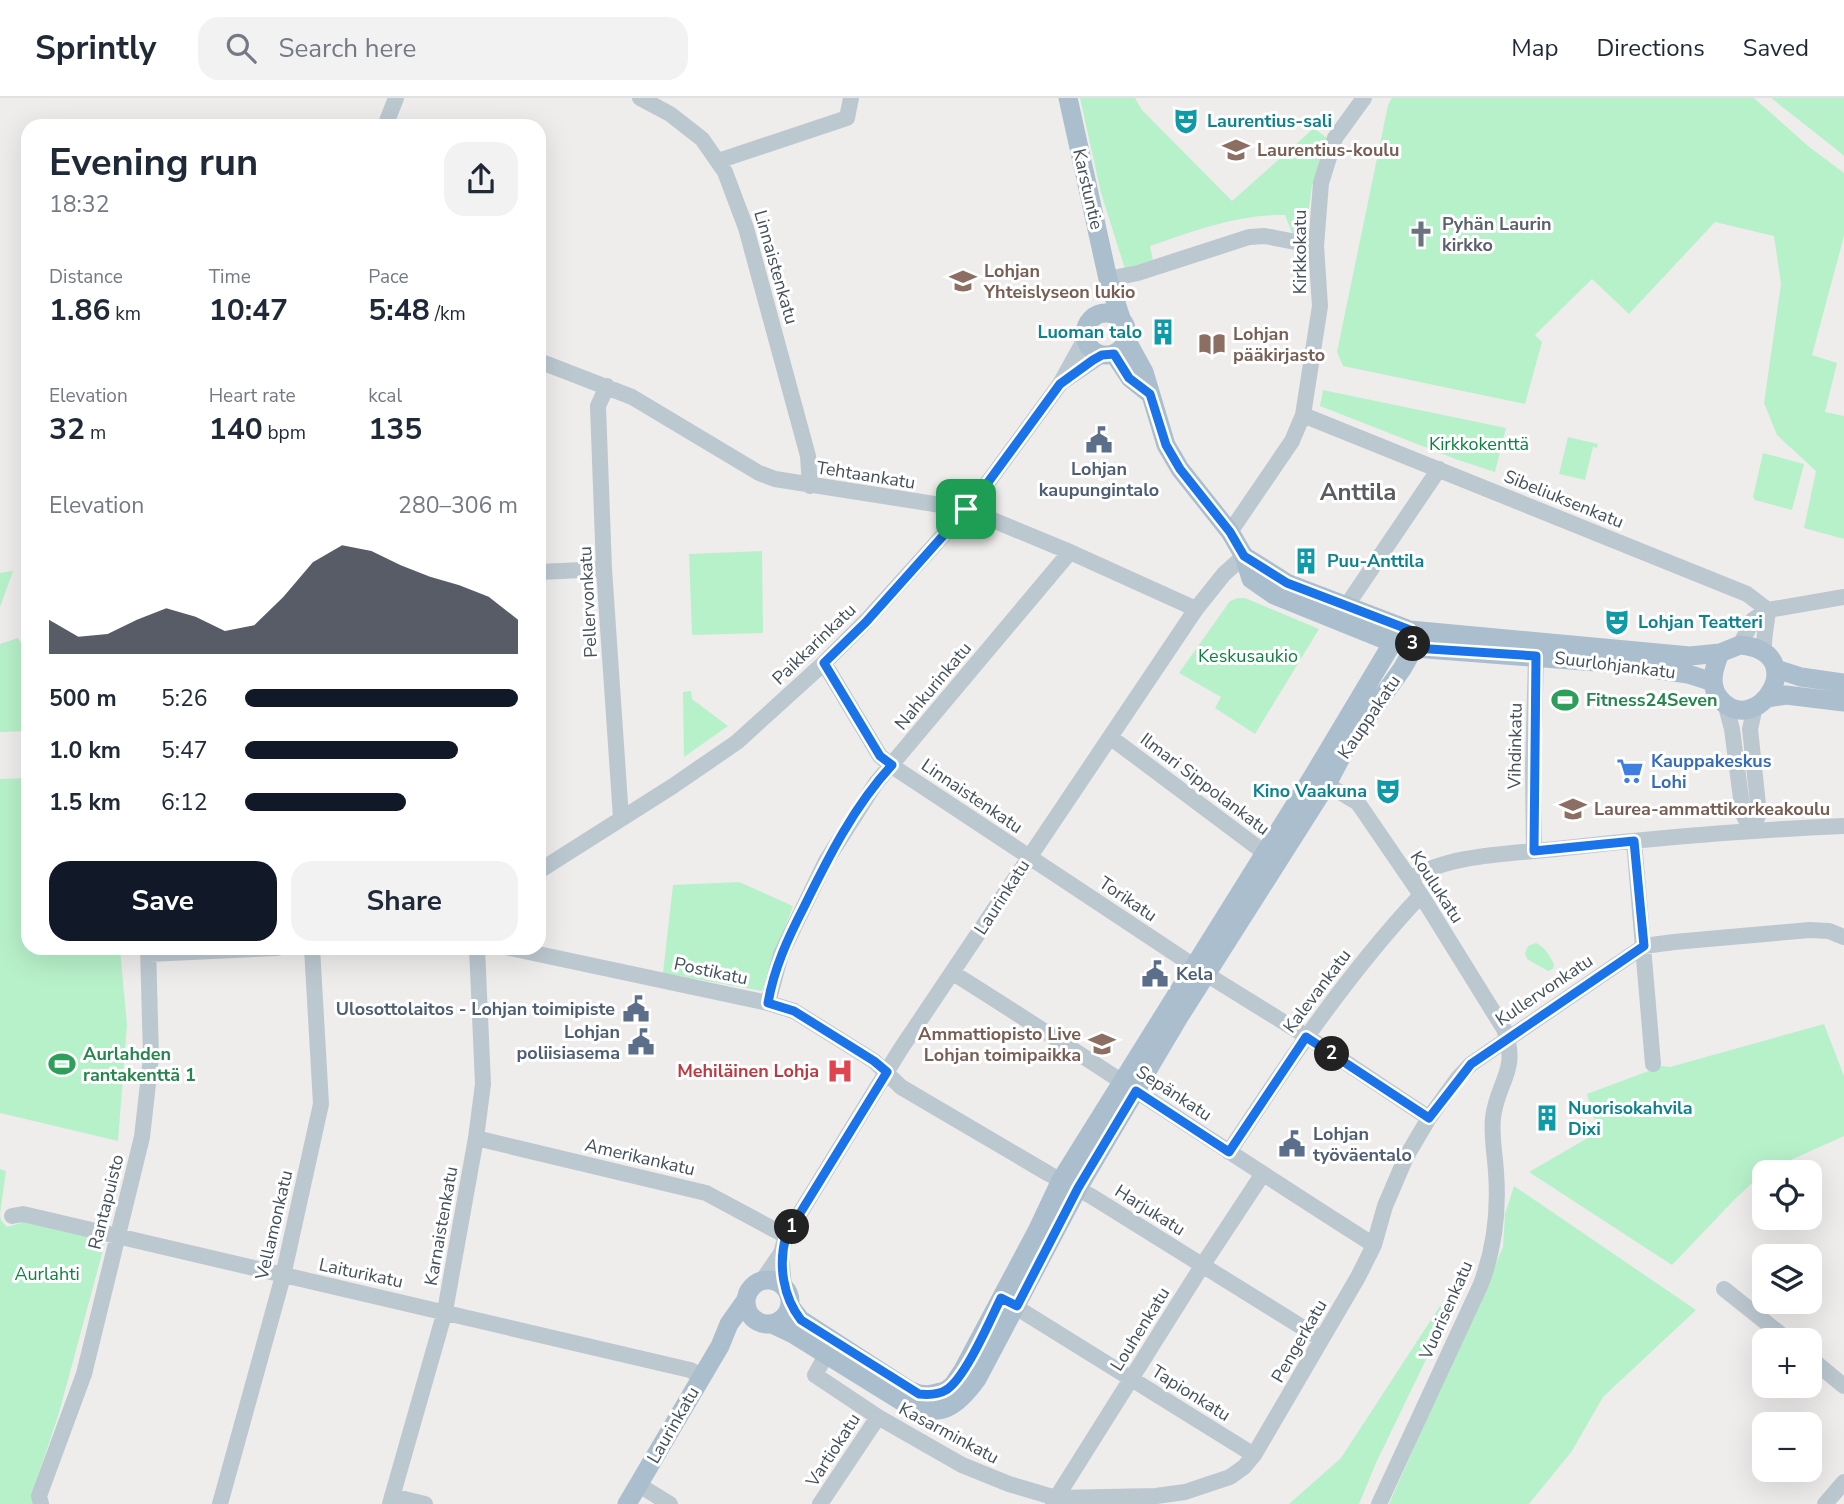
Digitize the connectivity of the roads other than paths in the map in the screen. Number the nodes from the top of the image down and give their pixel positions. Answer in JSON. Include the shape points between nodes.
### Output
{"nodes":[{"id":1,"x":396,"y":98,"type":"edge"},
{"id":2,"x":640,"y":98,"type":"edge"},
{"id":3,"x":851,"y":98,"type":"edge"},
{"id":4,"x":1068,"y":98,"type":"edge"},
{"id":5,"x":1364,"y":98,"type":"edge"},
{"id":6,"x":388,"y":119,"type":"edge"},
{"id":7,"x":718,"y":161,"type":"junction"},
{"id":8,"x":1316,"y":246,"type":"junction"},
{"id":9,"x":1108,"y":279,"type":"junction"},
{"id":10,"x":1093,"y":317,"type":"junction"},
{"id":11,"x":1121,"y":318,"type":"junction"},
{"id":12,"x":1085,"y":339,"type":"junction"},
{"id":13,"x":1114,"y":350,"type":"junction"},
{"id":14,"x":546,"y":364,"type":"edge"},
{"id":15,"x":1060,"y":384,"type":"junction"},
{"id":16,"x":607,"y":386,"type":"junction"},
{"id":17,"x":1303,"y":415,"type":"junction"},
{"id":18,"x":1439,"y":469,"type":"junction"},
{"id":19,"x":810,"y":486,"type":"junction"},
{"id":20,"x":966,"y":509,"type":"junction"},
{"id":21,"x":1230,"y":532,"type":"junction"},
{"id":22,"x":1070,"y":552,"type":"junction"},
{"id":23,"x":1244,"y":556,"type":"junction"},
{"id":24,"x":604,"y":569,"type":"junction"},
{"id":25,"x":546,"y":572,"type":"edge"},
{"id":26,"x":1844,"y":597,"type":"edge"},
{"id":27,"x":1347,"y":605,"type":"junction"},
{"id":28,"x":1196,"y":610,"type":"junction"},
{"id":29,"x":1768,"y":610,"type":"junction"},
{"id":30,"x":1412,"y":639,"type":"junction"},
{"id":31,"x":1393,"y":642,"type":"junction"},
{"id":32,"x":1740,"y":645,"type":"junction"},
{"id":33,"x":1764,"y":651,"type":"junction"},
{"id":34,"x":1720,"y":653,"type":"junction"},
{"id":35,"x":1536,"y":656,"type":"junction"},
{"id":36,"x":824,"y":663,"type":"junction"},
{"id":37,"x":1776,"y":669,"type":"junction"},
{"id":38,"x":1713,"y":682,"type":"junction"},
{"id":39,"x":1844,"y":683,"type":"edge"},
{"id":40,"x":1844,"y":702,"type":"edge"},
{"id":41,"x":1761,"y":703,"type":"junction"},
{"id":42,"x":1725,"y":704,"type":"junction"},
{"id":43,"x":1110,"y":737,"type":"junction"},
{"id":44,"x":892,"y":765,"type":"junction"},
{"id":45,"x":1320,"y":780,"type":"junction"},
{"id":46,"x":621,"y":818,"type":"junction"},
{"id":47,"x":1844,"y":826,"type":"edge"},
{"id":48,"x":1751,"y":830,"type":"junction"},
{"id":49,"x":1634,"y":841,"type":"junction"},
{"id":50,"x":1534,"y":844,"type":"junction"},
{"id":51,"x":1029,"y":857,"type":"junction"},
{"id":52,"x":1271,"y":857,"type":"junction"},
{"id":53,"x":546,"y":866,"type":"edge"},
{"id":54,"x":1410,"y":879,"type":"junction"},
{"id":55,"x":1421,"y":895,"type":"junction"},
{"id":56,"x":1844,"y":937,"type":"edge"},
{"id":57,"x":1644,"y":946,"type":"junction"},
{"id":58,"x":148,"y":955,"type":"edge"},
{"id":59,"x":312,"y":955,"type":"edge"},
{"id":60,"x":477,"y":955,"type":"edge"},
{"id":61,"x":543,"y":955,"type":"edge"},
{"id":62,"x":1199,"y":970,"type":"junction"},
{"id":63,"x":953,"y":973,"type":"junction"},
{"id":64,"x":768,"y":1003,"type":"junction"},
{"id":65,"x":1306,"y":1037,"type":"junction"},
{"id":66,"x":1507,"y":1039,"type":"junction"},
{"id":67,"x":1653,"y":1064,"type":"dead end"},
{"id":68,"x":887,"y":1072,"type":"junction"},
{"id":69,"x":1129,"y":1086,"type":"junction"},
{"id":70,"x":1429,"y":1118,"type":"junction"},
{"id":71,"x":476,"y":1138,"type":"junction"},
{"id":72,"x":1229,"y":1152,"type":"junction"},
{"id":73,"x":1262,"y":1175,"type":"junction"},
{"id":74,"x":1069,"y":1184,"type":"junction"},
{"id":75,"x":12,"y":1216,"type":"dead end"},
{"id":76,"x":118,"y":1235,"type":"junction"},
{"id":77,"x":786,"y":1236,"type":"junction"},
{"id":78,"x":1374,"y":1245,"type":"junction"},
{"id":79,"x":782,"y":1253,"type":"junction"},
{"id":80,"x":1202,"y":1266,"type":"junction"},
{"id":81,"x":283,"y":1276,"type":"junction"},
{"id":82,"x":762,"y":1281,"type":"junction"},
{"id":83,"x":784,"y":1287,"type":"junction"},
{"id":84,"x":1724,"y":1289,"type":"dead end"},
{"id":85,"x":746,"y":1300,"type":"junction"},
{"id":86,"x":1009,"y":1302,"type":"junction"},
{"id":87,"x":790,"y":1306,"type":"junction"},
{"id":88,"x":445,"y":1311,"type":"junction"},
{"id":89,"x":765,"y":1323,"type":"junction"},
{"id":90,"x":1773,"y":1328,"type":"edge"},
{"id":91,"x":1321,"y":1339,"type":"junction"},
{"id":92,"x":720,"y":1346,"type":"junction"},
{"id":93,"x":826,"y":1355,"type":"junction"},
{"id":94,"x":1822,"y":1368,"type":"edge"},
{"id":95,"x":702,"y":1376,"type":"junction"},
{"id":96,"x":1132,"y":1378,"type":"junction"},
{"id":97,"x":1844,"y":1386,"type":"edge"},
{"id":98,"x":878,"y":1417,"type":"junction"},
{"id":99,"x":1254,"y":1455,"type":"junction"},
{"id":100,"x":1844,"y":1482,"type":"edge"},
{"id":101,"x":639,"y":1485,"type":"junction"},
{"id":102,"x":40,"y":1500,"type":"edge"},
{"id":103,"x":391,"y":1500,"type":"edge"},
{"id":104,"x":1054,"y":1501,"type":"edge"},
{"id":105,"x":220,"y":1504,"type":"edge"},
{"id":106,"x":425,"y":1504,"type":"edge"},
{"id":107,"x":627,"y":1504,"type":"edge"},
{"id":108,"x":670,"y":1504,"type":"edge"},
{"id":109,"x":820,"y":1504,"type":"edge"},
{"id":110,"x":1379,"y":1504,"type":"edge"},
{"id":111,"x":1825,"y":1504,"type":"edge"}],
"edges":[{"from":1,"to":6,"type":"street"},
{"from":2,"to":7,"type":"street","name":"Linnaistenkatu","via":[[684,124]]},
{"from":3,"to":7,"type":"street","via":[[847,118]]},
{"from":4,"to":9,"type":"main road","name":"Karstuntie"},
{"from":5,"to":8,"type":"street","name":"Kirkkokatu","via":[[1335,138],[1321,183]]},
{"from":7,"to":19,"type":"street","name":"Linnaistenkatu","via":[[746,228],[808,456]]},
{"from":8,"to":9,"type":"street","via":[[1249,237]]},
{"from":8,"to":17,"type":"street","name":"Kirkkokatu","via":[[1320,306]]},
{"from":9,"to":10,"type":"main road"},
{"from":9,"to":11,"type":"main road","name":"Karstuntie"},
{"from":10,"to":11,"type":"main road","via":[[1104,312]]},
{"from":10,"to":12,"type":"main road"},
{"from":11,"to":13,"type":"main road","via":[[1127,329]]},
{"from":12,"to":13,"type":"main road","via":[[1091,349]]},
{"from":12,"to":15,"type":"street","name":"Paikkarinkatu"},
{"from":13,"to":15,"type":"street","name":"Paikkarinkatu"},
{"from":13,"to":21,"type":"main road","via":[[1129,378],[1150,394],[1166,445],[1180,469]]},
{"from":14,"to":16,"type":"street","name":"Tehtaankatu"},
{"from":15,"to":20,"type":"street","name":"Paikkarinkatu"},
{"from":16,"to":19,"type":"street","name":"Tehtaankatu","via":[[760,473]]},
{"from":16,"to":24,"type":"street","name":"Pellervonkatu","via":[[598,406]]},
{"from":17,"to":18,"type":"street","name":"Sibeliuksenkatu"},
{"from":17,"to":21,"type":"street","via":[[1292,441]]},
{"from":18,"to":27,"type":"street"},
{"from":18,"to":29,"type":"street","name":"Sibeliuksenkatu","via":[[1747,594]]},
{"from":19,"to":20,"type":"street","name":"Tehtaankatu"},
{"from":20,"to":22,"type":"street","name":"Tehtaankatu"},
{"from":20,"to":36,"type":"street","name":"Paikkarinkatu"},
{"from":21,"to":23,"type":"main road"},
{"from":22,"to":28,"type":"street","name":"Tehtaankatu"},
{"from":22,"to":44,"type":"street","name":"Nahkurinkatu"},
{"from":23,"to":27,"type":"main road","name":"Suurlohjankatu","via":[[1287,583]]},
{"from":23,"to":28,"type":"street","name":"Laurinkatu"},
{"from":23,"to":31,"type":"main road","name":"Suurlohjankatu","via":[[1251,579],[1274,596]]},
{"from":24,"to":25,"type":"street"},
{"from":24,"to":46,"type":"street","name":"Pellervonkatu"},
{"from":26,"to":29,"type":"street"},
{"from":27,"to":30,"type":"main road","name":"Suurlohjankatu"},
{"from":28,"to":43,"type":"street","name":"Laurinkatu"},
{"from":29,"to":32,"type":"street","via":[[1753,620]]},
{"from":29,"to":33,"type":"street"},
{"from":30,"to":31,"type":"main road","name":"Suurlohjankatu"},
{"from":30,"to":34,"type":"main road","name":"Suurlohjankatu","via":[[1690,656]]},
{"from":30,"to":35,"type":"main road","name":"Suurlohjankatu"},
{"from":30,"to":45,"type":"main road","name":"Kauppakatu","via":[[1402,669]]},
{"from":31,"to":45,"type":"main road","name":"Kauppakatu"},
{"from":32,"to":33,"type":"main road"},
{"from":32,"to":34,"type":"main road"},
{"from":33,"to":37,"type":"main road"},
{"from":34,"to":38,"type":"main road"},
{"from":35,"to":38,"type":"main road","name":"Suurlohjankatu","via":[[1675,671]]},
{"from":35,"to":50,"type":"street","name":"Vihdinkatu"},
{"from":36,"to":44,"type":"street","name":"Linnaistenkatu","via":[[880,756]]},
{"from":36,"to":46,"type":"street","name":"Paikkarinkatu","via":[[737,742]]},
{"from":37,"to":39,"type":"main road"},
{"from":37,"to":41,"type":"main road","via":[[1775,683]]},
{"from":38,"to":42,"type":"main road"},
{"from":40,"to":41,"type":"main road","via":[[1786,695]]},
{"from":41,"to":42,"type":"main road","via":[[1738,709]]},
{"from":41,"to":48,"type":"street","via":[[1750,729],[1759,814]]},
{"from":42,"to":48,"type":"street","via":[[1743,814]]},
{"from":43,"to":51,"type":"street","name":"Laurinkatu"},
{"from":43,"to":52,"type":"street","name":"Ilmari Sippolankatu"},
{"from":44,"to":51,"type":"street","name":"Linnaistenkatu"},
{"from":44,"to":64,"type":"street","name":"Nahkurinkatu","via":[[826,861],[781,954]]},
{"from":45,"to":52,"type":"main road","name":"Kauppakatu"},
{"from":45,"to":54,"type":"street","name":"Koulukatu","via":[[1358,803]]},
{"from":46,"to":53,"type":"street","name":"Paikkarinkatu"},
{"from":47,"to":48,"type":"street"},
{"from":48,"to":49,"type":"street"},
{"from":49,"to":50,"type":"street"},
{"from":49,"to":57,"type":"street"},
{"from":50,"to":54,"type":"street","via":[[1444,864]]},
{"from":51,"to":62,"type":"street","name":"Torikatu"},
{"from":51,"to":63,"type":"street","name":"Laurinkatu"},
{"from":52,"to":62,"type":"main road","name":"Kauppakatu"},
{"from":54,"to":55,"type":"street","name":"Koulukatu"},
{"from":55,"to":65,"type":"street","name":"Kalevankatu","via":[[1381,937]]},
{"from":55,"to":66,"type":"street","name":"Koulukatu"},
{"from":56,"to":57,"type":"street","name":"Kullervonkatu","via":[[1810,930]]},
{"from":57,"to":66,"type":"street","name":"Kullervonkatu"},
{"from":57,"to":67,"type":"street"},
{"from":58,"to":76,"type":"street","name":"Rantapuisto","via":[[151,1057],[142,1137]]},
{"from":59,"to":81,"type":"street","name":"Vellamonkatu","via":[[321,1104]]},
{"from":60,"to":71,"type":"street","name":"Karnaistenkatu","via":[[484,1084]]},
{"from":61,"to":64,"type":"street","name":"Postikatu"},
{"from":62,"to":65,"type":"street","name":"Torikatu"},
{"from":62,"to":69,"type":"main road","name":"Kauppakatu"},
{"from":63,"to":68,"type":"street","name":"Laurinkatu"},
{"from":63,"to":69,"type":"street","name":"Sepänkatu"},
{"from":64,"to":68,"type":"street","name":"Postikatu","via":[[794,1011]]},
{"from":65,"to":70,"type":"street","name":"Torikatu"},
{"from":65,"to":72,"type":"street","name":"Kalevankatu"},
{"from":66,"to":70,"type":"street","name":"Kullervonkatu","via":[[1471,1064]]},
{"from":66,"to":110,"type":"street","name":"Vuorisenkatu","via":[[1509,1068],[1493,1119],[1497,1216],[1493,1249]]},
{"from":68,"to":74,"type":"street","name":"Harjukatu","via":[[901,1087]]},
{"from":68,"to":77,"type":"street","name":"Laurinkatu"},
{"from":69,"to":72,"type":"street","name":"Sepänkatu"},
{"from":69,"to":74,"type":"main road","name":"Kauppakatu"},
{"from":70,"to":78,"type":"street","name":"Kullervonkatu","via":[[1406,1157]]},
{"from":71,"to":77,"type":"street","name":"Amerikankatu","via":[[706,1193]]},
{"from":71,"to":88,"type":"street","name":"Karnaistenkatu"},
{"from":72,"to":73,"type":"street","name":"Sepänkatu"},
{"from":73,"to":78,"type":"street","name":"Sepänkatu"},
{"from":73,"to":80,"type":"street","name":"Louhenkatu"},
{"from":74,"to":80,"type":"street","name":"Harjukatu"},
{"from":74,"to":86,"type":"main road","name":"Kauppakatu"},
{"from":75,"to":76,"type":"street","name":"Laiturikatu","via":[[23,1214]]},
{"from":76,"to":81,"type":"street","name":"Laiturikatu"},
{"from":76,"to":102,"type":"street","name":"Rantapuisto","via":[[83,1374]]},
{"from":77,"to":79,"type":"street","name":"Laurinkatu"},
{"from":78,"to":91,"type":"street","name":"Pengerkatu"},
{"from":79,"to":82,"type":"street","name":"Laurinkatu"},
{"from":79,"to":83,"type":"street","name":"Laurinkatu"},
{"from":80,"to":91,"type":"street","name":"Harjukatu"},
{"from":80,"to":96,"type":"street","name":"Louhenkatu"},
{"from":81,"to":88,"type":"street","name":"Laiturikatu"},
{"from":81,"to":105,"type":"street","name":"Vellamonkatu"},
{"from":82,"to":83,"type":"main road"},
{"from":82,"to":85,"type":"main road","via":[[751,1288]]},
{"from":83,"to":87,"type":"main road"},
{"from":84,"to":90,"type":"street"},
{"from":85,"to":89,"type":"main road","via":[[749,1312]]},
{"from":85,"to":92,"type":"main road","name":"Laurinkatu"},
{"from":86,"to":87,"type":"main road","name":"Kauppakatu","via":[[953,1385],[928,1395],[909,1390],[801,1320]]},
{"from":86,"to":93,"type":"main road","name":"Kauppakatu","via":[[977,1379],[964,1398],[948,1408],[929,1412],[906,1404]]},
{"from":86,"to":96,"type":"street","name":"Tapionkatu"},
{"from":87,"to":89,"type":"main road","via":[[784,1318]]},
{"from":88,"to":95,"type":"street","name":"Laiturikatu"},
{"from":88,"to":103,"type":"street","name":"Karnaistenkatu"},
{"from":89,"to":92,"type":"main road","name":"Laurinkatu","via":[[739,1331]]},
{"from":89,"to":93,"type":"main road","name":"Kauppakatu"},
{"from":91,"to":99,"type":"street","name":"Pengerkatu"},
{"from":92,"to":95,"type":"main road","name":"Laurinkatu"},
{"from":93,"to":98,"type":"street","name":"Kasarminkatu","via":[[815,1375]]},
{"from":94,"to":97,"type":"street"},
{"from":95,"to":101,"type":"main road","name":"Laurinkatu"},
{"from":96,"to":99,"type":"street","name":"Tapionkatu"},
{"from":96,"to":104,"type":"street","name":"Louhenkatu"},
{"from":98,"to":104,"type":"street","name":"Kasarminkatu","via":[[962,1465]]},
{"from":98,"to":109,"type":"street","name":"Vartiokatu"},
{"from":99,"to":104,"type":"street","name":"Kasarminkatu","via":[[1230,1478],[1185,1492]]},
{"from":100,"to":111,"type":"street"},
{"from":101,"to":107,"type":"main road","name":"Laurinkatu"},
{"from":101,"to":108,"type":"street"},
{"from":103,"to":106,"type":"street"}]}
